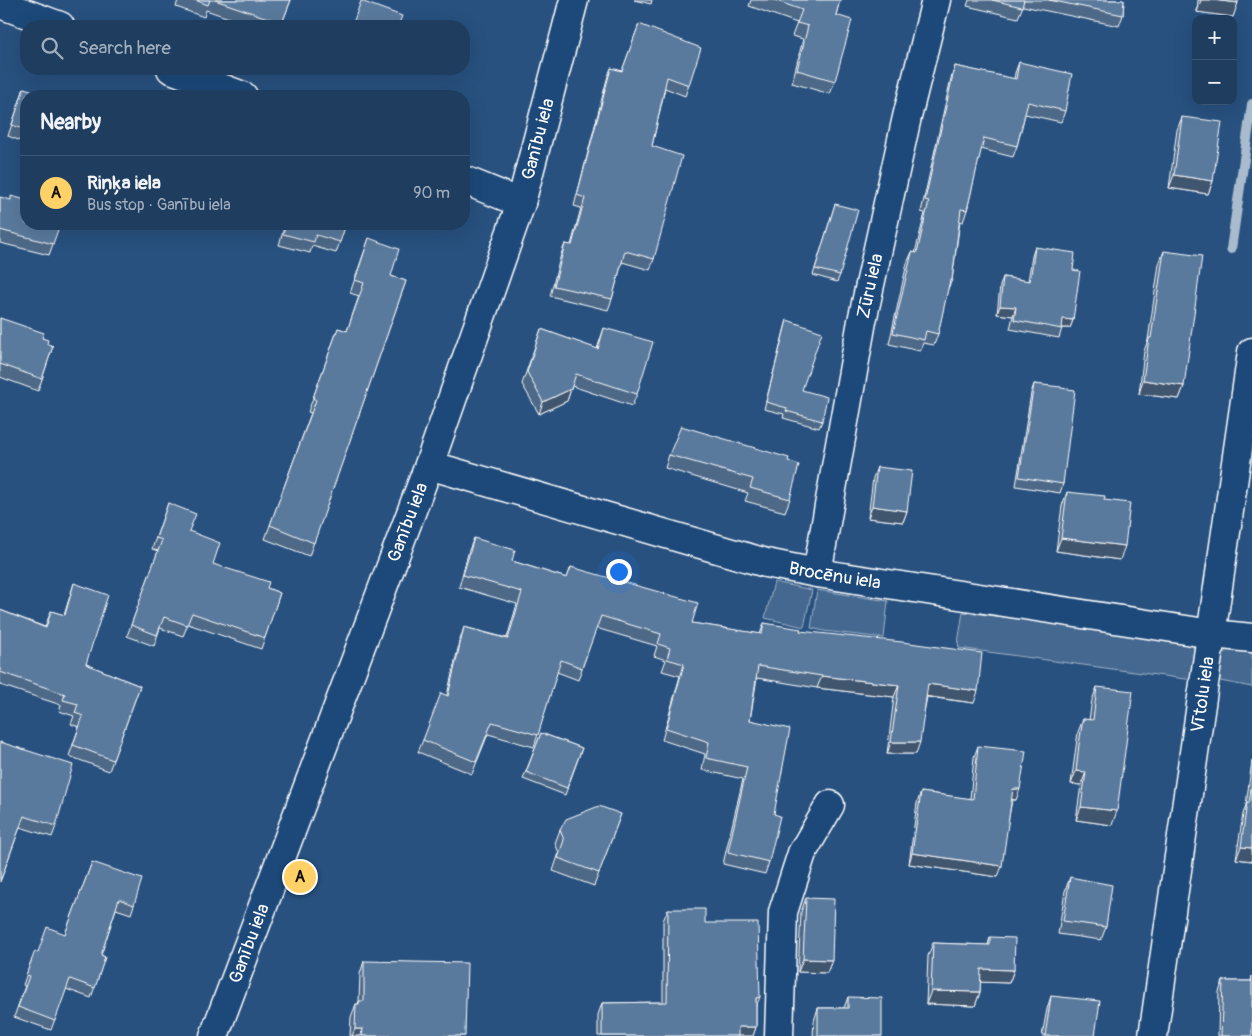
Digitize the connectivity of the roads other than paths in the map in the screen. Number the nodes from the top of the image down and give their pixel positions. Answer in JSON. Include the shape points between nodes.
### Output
{"nodes":[{"id":1,"x":574,"y":0,"type":"edge"},
{"id":2,"x":936,"y":0,"type":"edge"},
{"id":3,"x":0,"y":4,"type":"edge"},
{"id":4,"x":44,"y":20,"type":"edge"},
{"id":5,"x":187,"y":75,"type":"edge"},
{"id":6,"x":227,"y":90,"type":"edge"},
{"id":7,"x":470,"y":182,"type":"edge"},
{"id":8,"x":521,"y":203,"type":"junction"},
{"id":9,"x":1252,"y":352,"type":"edge"},
{"id":10,"x":429,"y":465,"type":"junction"},
{"id":11,"x":817,"y":573,"type":"junction"},
{"id":12,"x":1212,"y":634,"type":"junction"},
{"id":13,"x":1252,"y":638,"type":"edge"},
{"id":14,"x":830,"y":805,"type":"dead end"},
{"id":15,"x":214,"y":1036,"type":"edge"},
{"id":16,"x":778,"y":1036,"type":"edge"},
{"id":17,"x":1153,"y":1036,"type":"edge"}],
"edges":[{"from":1,"to":8,"type":"street","name":"Ganību iela"},
{"from":2,"to":11,"type":"street","name":"Zūru iela","via":[[862,321]]},
{"from":3,"to":4,"type":"street"},
{"from":5,"to":6,"type":"street"},
{"from":7,"to":8,"type":"street"},
{"from":8,"to":10,"type":"street","name":"Ganību iela"},
{"from":9,"to":12,"type":"street","name":"Vītolu iela"},
{"from":10,"to":11,"type":"street","name":"Brocēnu iela","via":[[766,563]]},
{"from":10,"to":15,"type":"street","name":"Ganību iela"},
{"from":11,"to":12,"type":"street","name":"Brocēnu iela"},
{"from":12,"to":13,"type":"street","name":"Brocēnu iela"},
{"from":12,"to":17,"type":"street","name":"Vītolu iela"},
{"from":14,"to":16,"type":"street","via":[[802,853],[783,912]]}]}
